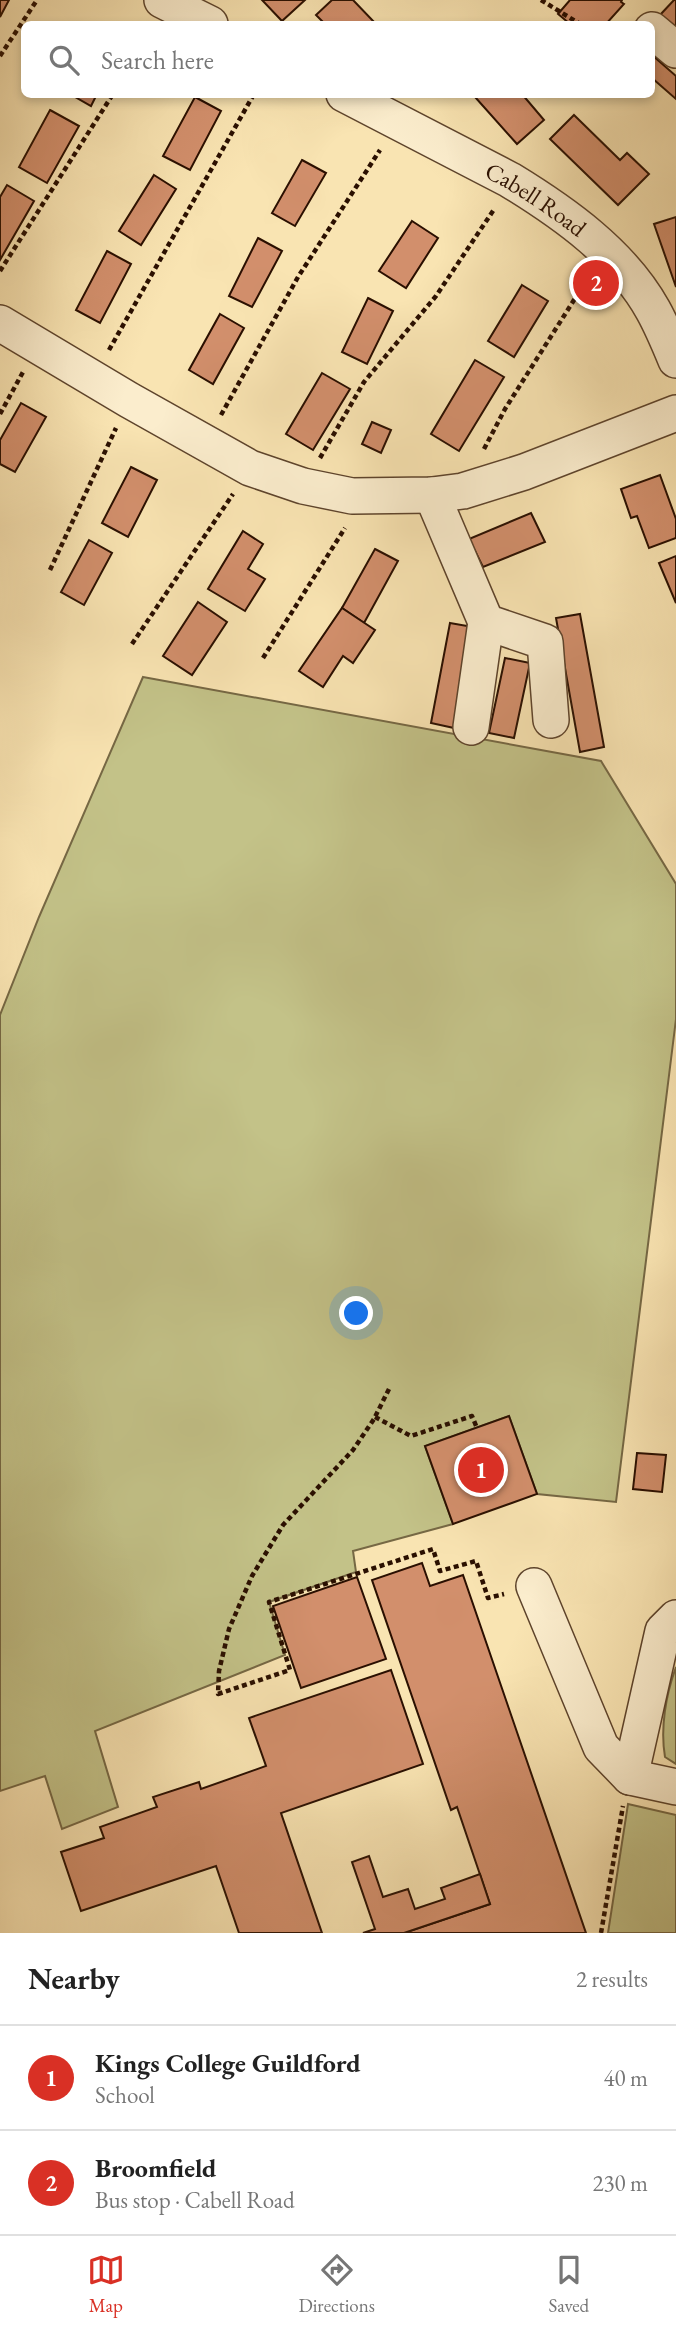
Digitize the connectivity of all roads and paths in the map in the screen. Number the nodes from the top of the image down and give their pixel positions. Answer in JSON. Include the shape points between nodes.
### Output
{"nodes":[{"id":1,"x":37,"y":0,"type":"edge"},
{"id":2,"x":162,"y":0,"type":"edge"},
{"id":3,"x":541,"y":0,"type":"edge"},
{"id":4,"x":558,"y":0,"type":"edge"},
{"id":5,"x":552,"y":8,"type":"junction"},
{"id":6,"x":23,"y":21,"type":"edge"},
{"id":7,"x":204,"y":21,"type":"edge"},
{"id":8,"x":575,"y":21,"type":"edge"},
{"id":9,"x":21,"y":24,"type":"edge"},
{"id":10,"x":655,"y":32,"type":"edge"},
{"id":11,"x":676,"y":50,"type":"edge"},
{"id":12,"x":0,"y":56,"type":"edge"},
{"id":13,"x":110,"y":98,"type":"edge"},
{"id":14,"x":252,"y":98,"type":"edge"},
{"id":15,"x":352,"y":98,"type":"edge"},
{"id":16,"x":384,"y":144,"type":"dead end"},
{"id":17,"x":497,"y":203,"type":"dead end"},
{"id":18,"x":0,"y":271,"type":"edge"},
{"id":19,"x":581,"y":289,"type":"dead end"},
{"id":20,"x":0,"y":323,"type":"edge"},
{"id":21,"x":37,"y":345,"type":"junction"},
{"id":22,"x":676,"y":360,"type":"edge"},
{"id":23,"x":93,"y":378,"type":"junction"},
{"id":24,"x":129,"y":400,"type":"junction"},
{"id":25,"x":676,"y":413,"type":"edge"},
{"id":26,"x":0,"y":414,"type":"edge"},
{"id":27,"x":205,"y":443,"type":"junction"},
{"id":28,"x":250,"y":468,"type":"junction"},
{"id":29,"x":303,"y":486,"type":"junction"},
{"id":30,"x":448,"y":493,"type":"junction"},
{"id":31,"x":352,"y":496,"type":"junction"},
{"id":32,"x":50,"y":570,"type":"dead end"},
{"id":33,"x":486,"y":622,"type":"junction"},
{"id":34,"x":132,"y":644,"type":"dead end"},
{"id":35,"x":263,"y":658,"type":"dead end"},
{"id":36,"x":551,"y":720,"type":"dead end"},
{"id":37,"x":471,"y":727,"type":"dead end"},
{"id":38,"x":389,"y":1389,"type":"dead end"},
{"id":39,"x":375,"y":1417,"type":"junction"},
{"id":40,"x":477,"y":1428,"type":"dead end"},
{"id":41,"x":534,"y":1586,"type":"joint"},
{"id":42,"x":676,"y":1618,"type":"edge"},
{"id":43,"x":628,"y":1786,"type":"junction"},
{"id":44,"x":676,"y":1787,"type":"edge"},
{"id":45,"x":601,"y":1933,"type":"edge"}],
"edges":[{"from":1,"to":6,"type":"path"},
{"from":2,"to":7,"type":"street"},
{"from":3,"to":5,"type":"path"},
{"from":4,"to":5,"type":"path"},
{"from":5,"to":8,"type":"path"},
{"from":9,"to":12,"type":"path"},
{"from":10,"to":11,"type":"street"},
{"from":13,"to":18,"type":"path"},
{"from":14,"to":23,"type":"path"},
{"from":15,"to":22,"type":"street","name":"Cabell Road","via":[[510,180],[573,224],[630,277],[653,310]]},
{"from":16,"to":27,"type":"path","via":[[298,277]]},
{"from":17,"to":29,"type":"path","via":[[436,296],[364,382]]},
{"from":19,"to":30,"type":"path"},
{"from":20,"to":21,"type":"street"},
{"from":21,"to":23,"type":"street"},
{"from":21,"to":26,"type":"path"},
{"from":23,"to":24,"type":"street"},
{"from":24,"to":27,"type":"street"},
{"from":24,"to":32,"type":"path"},
{"from":25,"to":30,"type":"street","via":[[524,472]]},
{"from":27,"to":28,"type":"street"},
{"from":28,"to":29,"type":"street"},
{"from":28,"to":34,"type":"path"},
{"from":29,"to":31,"type":"street"},
{"from":30,"to":31,"type":"street"},
{"from":30,"to":33,"type":"street"},
{"from":31,"to":35,"type":"path","via":[[355,512]]},
{"from":33,"to":36,"type":"street","via":[[545,642]]},
{"from":33,"to":37,"type":"street"},
{"from":38,"to":39,"type":"path"},
{"from":39,"to":40,"type":"path","via":[[411,1436],[472,1416]]},
{"from":39,"to":41,"type":"path","via":[[353,1450],[283,1525],[252,1576],[229,1629],[218,1694],[290,1670],[269,1602],[433,1549],[440,1570],[476,1561],[488,1598]]},
{"from":41,"to":43,"type":"street","via":[[601,1747]]},
{"from":42,"to":43,"type":"street","via":[[663,1631]]},
{"from":43,"to":44,"type":"street"},
{"from":43,"to":45,"type":"path"}]}
